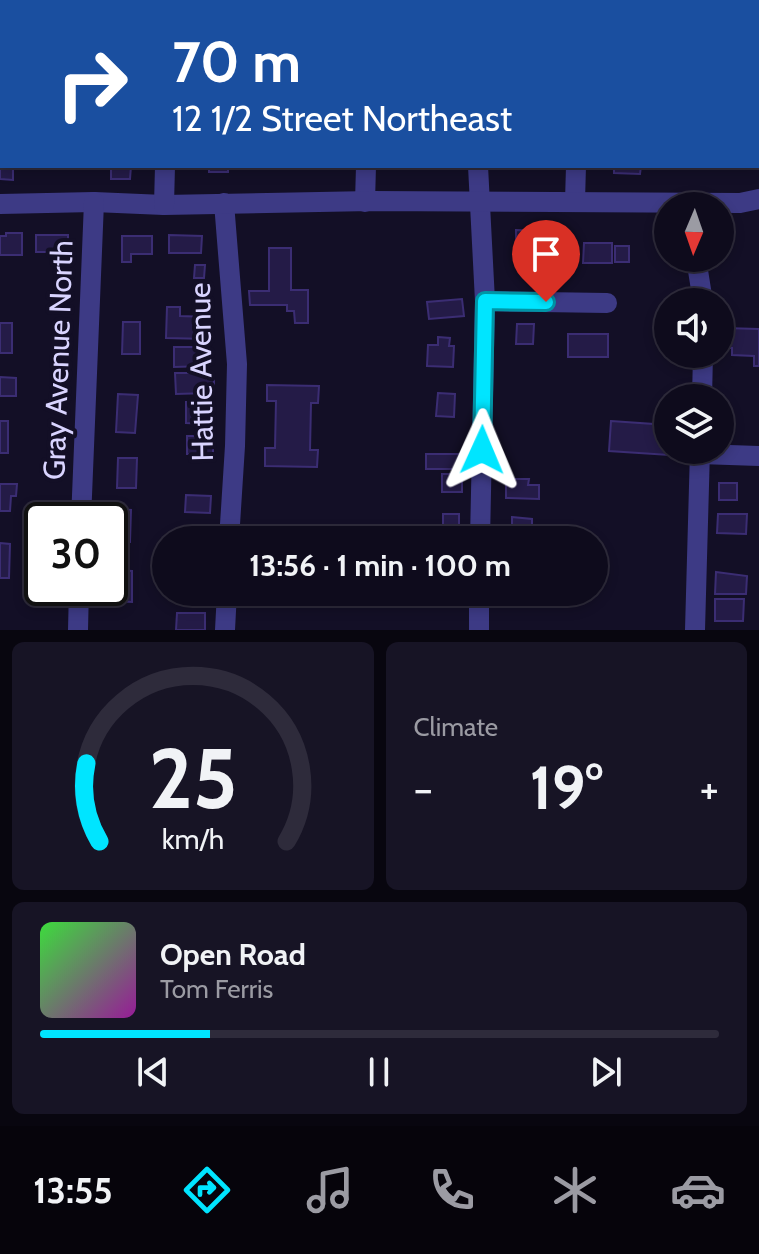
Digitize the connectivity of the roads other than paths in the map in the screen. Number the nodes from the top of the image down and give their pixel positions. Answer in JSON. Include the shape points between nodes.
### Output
{"nodes":[{"id":1,"x":165,"y":168,"type":"edge"},
{"id":2,"x":366,"y":168,"type":"edge"},
{"id":3,"x":478,"y":168,"type":"edge"},
{"id":4,"x":576,"y":168,"type":"edge"},
{"id":5,"x":759,"y":199,"type":"edge"},
{"id":6,"x":575,"y":201,"type":"junction"},
{"id":7,"x":94,"y":202,"type":"junction"},
{"id":8,"x":365,"y":202,"type":"junction"},
{"id":9,"x":480,"y":202,"type":"junction"},
{"id":10,"x":224,"y":203,"type":"junction"},
{"id":11,"x":654,"y":203,"type":"edge"},
{"id":12,"x":734,"y":203,"type":"edge"},
{"id":13,"x":0,"y":204,"type":"edge"},
{"id":14,"x":164,"y":205,"type":"junction"},
{"id":15,"x":485,"y":301,"type":"junction"},
{"id":16,"x":607,"y":303,"type":"dead end"},
{"id":17,"x":734,"y":454,"type":"edge"},
{"id":18,"x":759,"y":456,"type":"edge"},
{"id":19,"x":700,"y":464,"type":"edge"},
{"id":20,"x":82,"y":502,"type":"edge"},
{"id":21,"x":230,"y":526,"type":"edge"},
{"id":22,"x":480,"y":526,"type":"edge"},
{"id":23,"x":79,"y":606,"type":"edge"},
{"id":24,"x":226,"y":606,"type":"edge"},
{"id":25,"x":479,"y":606,"type":"edge"},
{"id":26,"x":78,"y":630,"type":"edge"},
{"id":27,"x":225,"y":630,"type":"edge"},
{"id":28,"x":479,"y":630,"type":"edge"},
{"id":29,"x":695,"y":630,"type":"edge"}],
"edges":[{"from":1,"to":14,"type":"street"},
{"from":2,"to":8,"type":"street"},
{"from":3,"to":9,"type":"street"},
{"from":4,"to":6,"type":"street"},
{"from":5,"to":12,"type":"street"},
{"from":6,"to":9,"type":"street"},
{"from":6,"to":11,"type":"street"},
{"from":7,"to":13,"type":"street"},
{"from":7,"to":14,"type":"street"},
{"from":7,"to":20,"type":"street","name":"Gray Avenue North"},
{"from":8,"to":9,"type":"street"},
{"from":8,"to":10,"type":"street"},
{"from":9,"to":15,"type":"street"},
{"from":10,"to":14,"type":"street"},
{"from":10,"to":21,"type":"street","name":"Hattie Avenue","via":[[237,364]]},
{"from":15,"to":16,"type":"street"},
{"from":15,"to":22,"type":"street"},
{"from":17,"to":18,"type":"street"},
{"from":19,"to":29,"type":"street"},
{"from":23,"to":26,"type":"street"},
{"from":24,"to":27,"type":"street"},
{"from":25,"to":28,"type":"street"}]}
